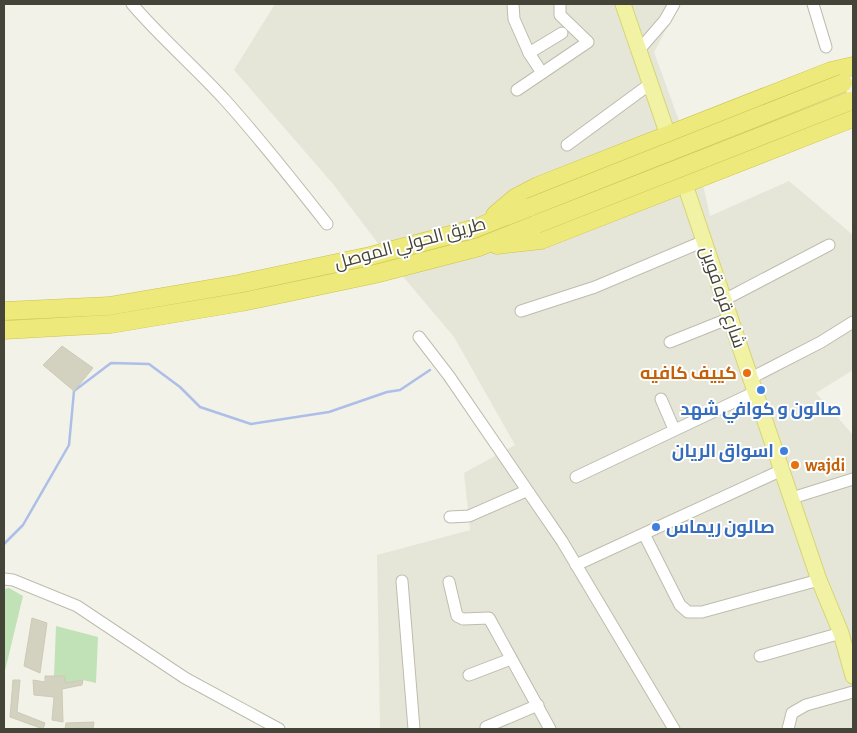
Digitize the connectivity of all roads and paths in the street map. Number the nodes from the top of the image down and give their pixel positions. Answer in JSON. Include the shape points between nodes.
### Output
{"nodes":[{"id":1,"x":132,"y":4,"type":"edge"},
{"id":2,"x":512,"y":4,"type":"edge"},
{"id":3,"x":560,"y":4,"type":"edge"},
{"id":4,"x":674,"y":4,"type":"edge"},
{"id":5,"x":813,"y":4,"type":"edge"},
{"id":6,"x":626,"y":5,"type":"edge"},
{"id":7,"x":562,"y":33,"type":"dead end"},
{"id":8,"x":826,"y":47,"type":"dead end"},
{"id":9,"x":639,"y":50,"type":"junction"},
{"id":10,"x":529,"y":53,"type":"junction"},
{"id":11,"x":853,"y":66,"type":"edge"},
{"id":12,"x":542,"y":73,"type":"junction"},
{"id":13,"x":848,"y":81,"type":"edge"},
{"id":14,"x":650,"y":84,"type":"junction"},
{"id":15,"x":517,"y":90,"type":"dead end"},
{"id":16,"x":852,"y":106,"type":"edge"},
{"id":17,"x":668,"y":134,"type":"junction"},
{"id":18,"x":567,"y":145,"type":"dead end"},
{"id":19,"x":685,"y":184,"type":"junction"},
{"id":20,"x":327,"y":224,"type":"dead end"},
{"id":21,"x":473,"y":229,"type":"junction"},
{"id":22,"x":704,"y":241,"type":"junction"},
{"id":23,"x":829,"y":245,"type":"dead end"},
{"id":24,"x":479,"y":247,"type":"junction"},
{"id":25,"x":724,"y":300,"type":"junction"},
{"id":26,"x":4,"y":311,"type":"edge"},
{"id":27,"x":521,"y":311,"type":"dead end"},
{"id":28,"x":730,"y":318,"type":"junction"},
{"id":29,"x":853,"y":322,"type":"edge"},
{"id":30,"x":4,"y":330,"type":"edge"},
{"id":31,"x":419,"y":337,"type":"dead end"},
{"id":32,"x":670,"y":342,"type":"dead end"},
{"id":33,"x":753,"y":385,"type":"junction"},
{"id":34,"x":661,"y":398,"type":"dead end"},
{"id":35,"x":674,"y":429,"type":"junction"},
{"id":36,"x":782,"y":470,"type":"junction"},
{"id":37,"x":576,"y":477,"type":"dead end"},
{"id":38,"x":853,"y":479,"type":"edge"},
{"id":39,"x":526,"y":491,"type":"junction"},
{"id":40,"x":792,"y":498,"type":"junction"},
{"id":41,"x":450,"y":517,"type":"dead end"},
{"id":42,"x":644,"y":534,"type":"junction"},
{"id":43,"x":576,"y":565,"type":"junction"},
{"id":44,"x":4,"y":579,"type":"edge"},
{"id":45,"x":819,"y":580,"type":"junction"},
{"id":46,"x":402,"y":582,"type":"dead end"},
{"id":47,"x":449,"y":582,"type":"dead end"},
{"id":48,"x":841,"y":633,"type":"junction"},
{"id":49,"x":760,"y":656,"type":"dead end"},
{"id":50,"x":511,"y":659,"type":"junction"},
{"id":51,"x":469,"y":675,"type":"dead end"},
{"id":52,"x":853,"y":676,"type":"edge"},
{"id":53,"x":853,"y":692,"type":"edge"},
{"id":54,"x":538,"y":705,"type":"junction"},
{"id":55,"x":486,"y":727,"type":"dead end"},
{"id":56,"x":280,"y":729,"type":"edge"},
{"id":57,"x":414,"y":729,"type":"edge"},
{"id":58,"x":550,"y":729,"type":"edge"},
{"id":59,"x":674,"y":729,"type":"edge"},
{"id":60,"x":788,"y":729,"type":"edge"}],
"edges":[{"from":1,"to":20,"type":"street","via":[[223,98]]},
{"from":2,"to":10,"type":"street","via":[[514,19]]},
{"from":3,"to":12,"type":"street","via":[[560,14],[588,42]]},
{"from":4,"to":9,"type":"street","via":[[665,20]]},
{"from":5,"to":8,"type":"street"},
{"from":6,"to":9,"type":"main road","name":"شارع قره قوين"},
{"from":7,"to":10,"type":"street"},
{"from":9,"to":14,"type":"main road","name":"شارع قره قوين"},
{"from":10,"to":12,"type":"street"},
{"from":11,"to":17,"type":"highway","via":[[831,71]]},
{"from":12,"to":15,"type":"street"},
{"from":13,"to":21,"type":"highway","name":"طريق الحولي الموصل","bridge":true},
{"from":14,"to":17,"type":"main road","name":"شارع قره قوين"},
{"from":14,"to":18,"type":"street"},
{"from":16,"to":19,"type":"highway"},
{"from":16,"to":24,"type":"highway","name":"طريق الحولي الموصل","bridge":true},
{"from":17,"to":19,"type":"main road","name":"شارع قره قوين"},
{"from":17,"to":21,"type":"highway","via":[[538,186],[515,198]]},
{"from":19,"to":22,"type":"main road","name":"شارع قره قوين"},
{"from":19,"to":24,"type":"highway","via":[[541,240]]},
{"from":21,"to":26,"type":"highway","name":"طريق الحولي الموصل","via":[[370,256],[220,287],[109,306]]},
{"from":22,"to":25,"type":"main road","name":"شارع قره قوين"},
{"from":22,"to":27,"type":"street","via":[[595,287]]},
{"from":23,"to":25,"type":"street"},
{"from":24,"to":30,"type":"highway","name":"طريق الحولي الموصل","via":[[375,274],[242,302],[111,324]]},
{"from":25,"to":28,"type":"main road","name":"شارع قره قوين"},
{"from":28,"to":32,"type":"street"},
{"from":28,"to":33,"type":"main road","name":"شارع قره قوين"},
{"from":29,"to":33,"type":"street"},
{"from":31,"to":39,"type":"street"},
{"from":33,"to":35,"type":"street"},
{"from":33,"to":36,"type":"main road","name":"شارع قره قوين"},
{"from":34,"to":35,"type":"street"},
{"from":35,"to":37,"type":"street"},
{"from":36,"to":40,"type":"main road","name":"شارع قره قوين"},
{"from":36,"to":42,"type":"street"},
{"from":38,"to":40,"type":"street"},
{"from":39,"to":41,"type":"street","via":[[469,516]]},
{"from":39,"to":43,"type":"street"},
{"from":40,"to":45,"type":"main road","name":"شارع قره قوين"},
{"from":42,"to":43,"type":"street"},
{"from":42,"to":45,"type":"street","via":[[680,605],[688,612],[702,612]]},
{"from":43,"to":59,"type":"street"},
{"from":44,"to":56,"type":"street","via":[[77,606],[186,678]]},
{"from":45,"to":48,"type":"main road","name":"شارع قره قوين"},
{"from":46,"to":57,"type":"street"},
{"from":47,"to":50,"type":"street","via":[[457,616],[463,620],[489,618]]},
{"from":48,"to":49,"type":"street"},
{"from":48,"to":52,"type":"main road","name":"شارع قره قوين"},
{"from":50,"to":51,"type":"street"},
{"from":50,"to":54,"type":"street"},
{"from":53,"to":60,"type":"street","via":[[806,705],[792,713]]},
{"from":54,"to":55,"type":"street"},
{"from":54,"to":58,"type":"street"}]}
